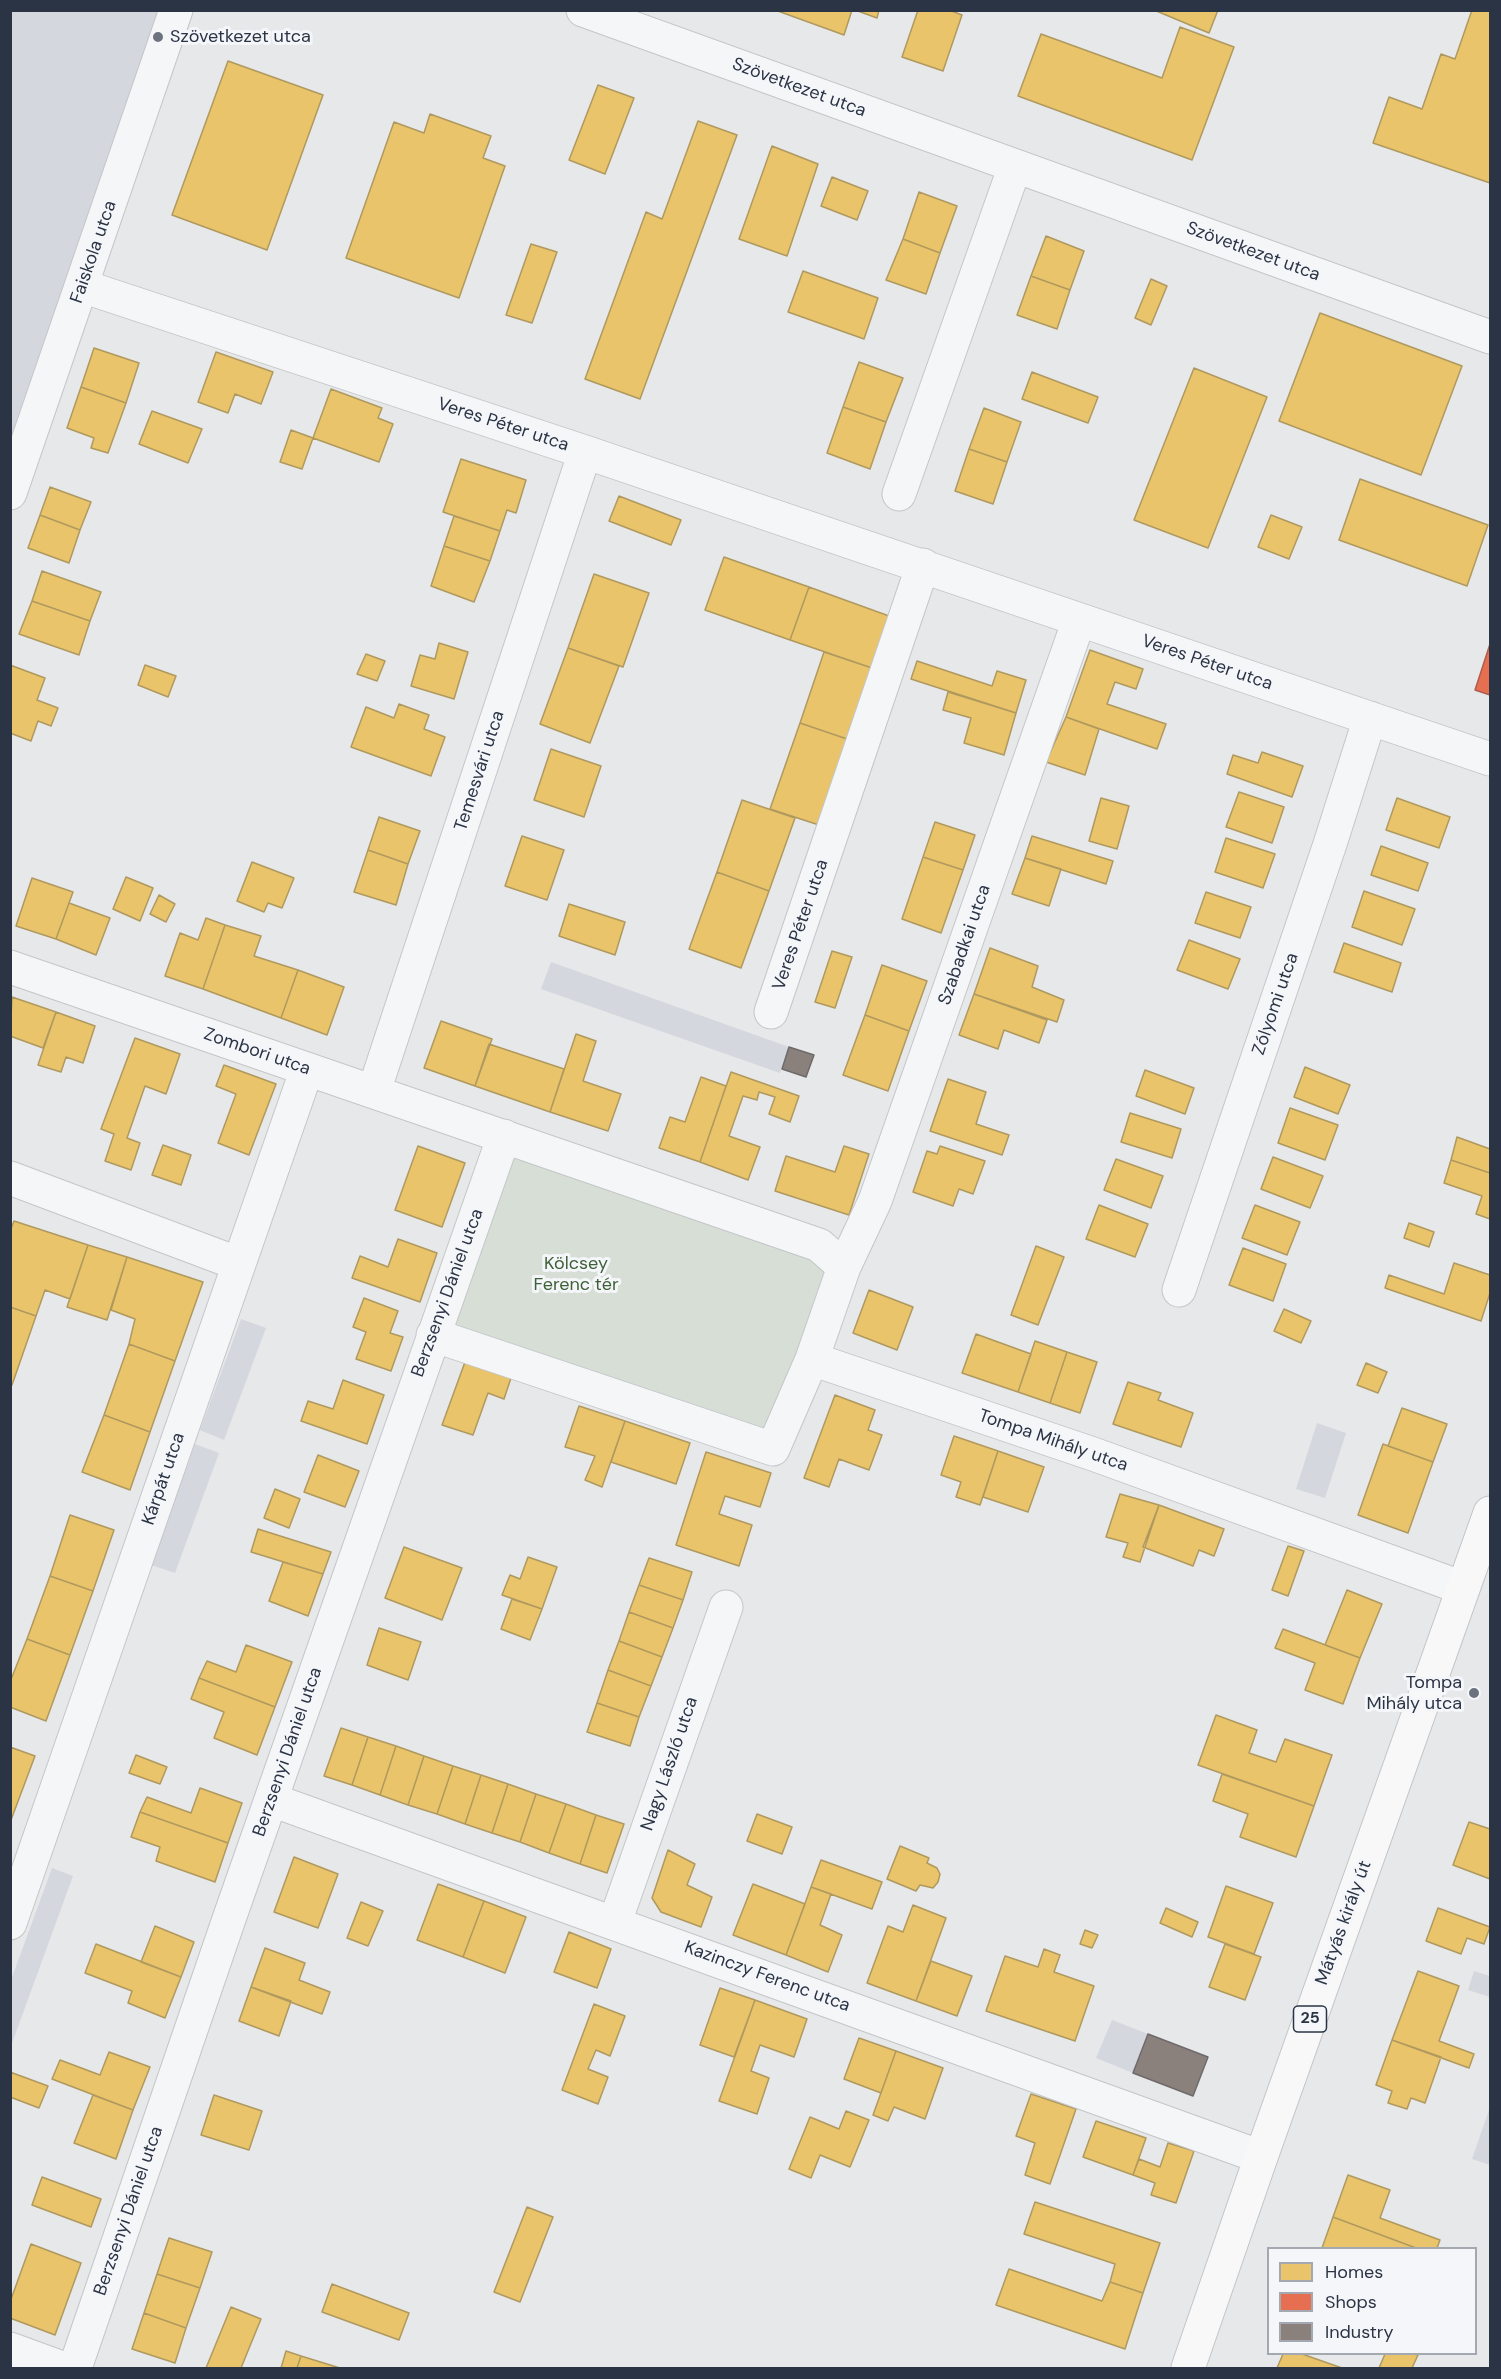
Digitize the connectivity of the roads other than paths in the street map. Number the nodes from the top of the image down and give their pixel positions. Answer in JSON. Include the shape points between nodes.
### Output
{"nodes":[{"id":1,"x":176,"y":10,"type":"edge"},
{"id":2,"x":583,"y":10,"type":"edge"},
{"id":3,"x":1015,"y":166,"type":"junction"},
{"id":4,"x":82,"y":286,"type":"junction"},
{"id":5,"x":1491,"y":337,"type":"edge"},
{"id":6,"x":585,"y":452,"type":"junction"},
{"id":7,"x":10,"y":493,"type":"edge"},
{"id":8,"x":898,"y":494,"type":"dead end"},
{"id":9,"x":923,"y":566,"type":"junction"},
{"id":10,"x":1079,"y":620,"type":"junction"},
{"id":11,"x":1370,"y":718,"type":"junction"},
{"id":12,"x":1491,"y":759,"type":"edge"},
{"id":13,"x":10,"y":967,"type":"edge"},
{"id":14,"x":771,"y":1012,"type":"dead end"},
{"id":15,"x":308,"y":1069,"type":"junction"},
{"id":16,"x":374,"y":1090,"type":"junction"},
{"id":17,"x":504,"y":1136,"type":"junction"},
{"id":18,"x":10,"y":1178,"type":"edge"},
{"id":19,"x":238,"y":1264,"type":"junction"},
{"id":20,"x":844,"y":1267,"type":"junction"},
{"id":21,"x":1179,"y":1290,"type":"dead end"},
{"id":22,"x":433,"y":1335,"type":"junction"},
{"id":23,"x":812,"y":1359,"type":"junction"},
{"id":24,"x":1491,"y":1513,"type":"edge"},
{"id":25,"x":1463,"y":1588,"type":"junction"},
{"id":26,"x":726,"y":1607,"type":"dead end"},
{"id":27,"x":272,"y":1800,"type":"junction"},
{"id":28,"x":615,"y":1922,"type":"junction"},
{"id":29,"x":10,"y":1923,"type":"edge"},
{"id":30,"x":1261,"y":2157,"type":"junction"},
{"id":31,"x":10,"y":2349,"type":"edge"},
{"id":32,"x":62,"y":2368,"type":"edge"},
{"id":33,"x":75,"y":2368,"type":"edge"},
{"id":34,"x":1188,"y":2368,"type":"edge"}],
"edges":[{"from":1,"to":4,"type":"street","name":"Faiskola utca"},
{"from":2,"to":3,"type":"street","name":"Szövetkezet utca"},
{"from":3,"to":5,"type":"street","name":"Szövetkezet utca"},
{"from":3,"to":8,"type":"street"},
{"from":4,"to":6,"type":"street","name":"Veres Péter utca"},
{"from":4,"to":7,"type":"street","name":"Faiskola utca"},
{"from":6,"to":9,"type":"street","name":"Veres Péter utca"},
{"from":6,"to":16,"type":"street","name":"Temesvári utca"},
{"from":9,"to":10,"type":"street","name":"Veres Péter utca"},
{"from":9,"to":14,"type":"street","name":"Veres Péter utca"},
{"from":10,"to":11,"type":"street","name":"Veres Péter utca"},
{"from":10,"to":20,"type":"street","name":"Szabadkai utca","via":[[875,1201]]},
{"from":11,"to":12,"type":"street","name":"Veres Péter utca"},
{"from":11,"to":21,"type":"street","name":"Zólyomi utca"},
{"from":13,"to":15,"type":"street","name":"Zombori utca"},
{"from":15,"to":16,"type":"street","name":"Zombori utca"},
{"from":15,"to":19,"type":"street","name":"Kárpát utca"},
{"from":16,"to":17,"type":"street","name":"Zombori utca"},
{"from":17,"to":20,"type":"street","via":[[819,1245]]},
{"from":17,"to":22,"type":"street","name":"Berzsenyi Dániel utca"},
{"from":18,"to":19,"type":"street"},
{"from":19,"to":29,"type":"street","name":"Kárpát utca"},
{"from":20,"to":23,"type":"street"},
{"from":22,"to":23,"type":"street","via":[[773,1449]]},
{"from":22,"to":27,"type":"street","name":"Berzsenyi Dániel utca"},
{"from":23,"to":25,"type":"street","name":"Tompa Mihály utca","via":[[1104,1458]]},
{"from":24,"to":25,"type":"main road","name":"Mátyás király út","number":"25"},
{"from":25,"to":30,"type":"main road","name":"Mátyás király út","number":"25"},
{"from":26,"to":28,"type":"street","name":"Nagy László utca"},
{"from":27,"to":28,"type":"street","name":"Kazinczy Ferenc utca"},
{"from":27,"to":33,"type":"street","name":"Berzsenyi Dániel utca"},
{"from":28,"to":30,"type":"street","name":"Kazinczy Ferenc utca"},
{"from":30,"to":34,"type":"main road","name":"Mátyás király út","number":"25"},
{"from":31,"to":32,"type":"street"}]}
